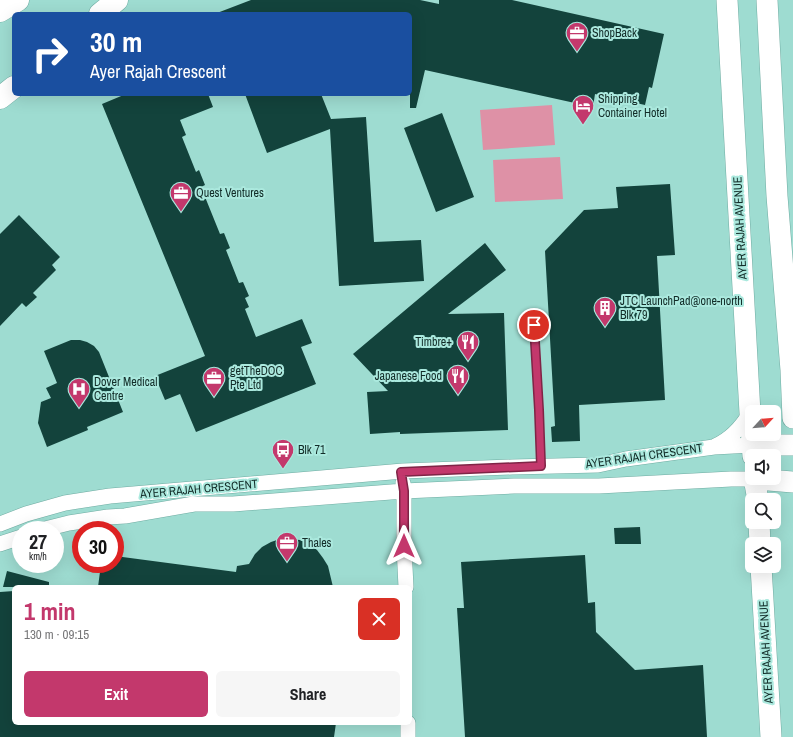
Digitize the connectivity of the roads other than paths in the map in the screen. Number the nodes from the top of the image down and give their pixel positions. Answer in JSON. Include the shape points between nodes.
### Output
{"nodes":[{"id":1,"x":18,"y":0,"type":"edge"},
{"id":2,"x":117,"y":0,"type":"edge"},
{"id":3,"x":728,"y":0,"type":"edge"},
{"id":4,"x":767,"y":0,"type":"edge"},
{"id":5,"x":0,"y":11,"type":"edge"},
{"id":6,"x":102,"y":12,"type":"edge"},
{"id":7,"x":12,"y":88,"type":"edge"},
{"id":8,"x":0,"y":98,"type":"edge"},
{"id":9,"x":534,"y":325,"type":"dead end"},
{"id":10,"x":792,"y":372,"type":"edge"},
{"id":11,"x":750,"y":405,"type":"edge"},
{"id":12,"x":793,"y":418,"type":"edge"},
{"id":13,"x":745,"y":420,"type":"edge"},
{"id":14,"x":793,"y":444,"type":"edge"},
{"id":15,"x":714,"y":447,"type":"junction"},
{"id":16,"x":745,"y":449,"type":"edge"},
{"id":17,"x":760,"y":449,"type":"edge"},
{"id":18,"x":541,"y":466,"type":"junction"},
{"id":19,"x":401,"y":472,"type":"junction"},
{"id":20,"x":745,"y":479,"type":"edge"},
{"id":21,"x":781,"y":481,"type":"edge"},
{"id":22,"x":793,"y":482,"type":"edge"},
{"id":23,"x":404,"y":491,"type":"junction"},
{"id":24,"x":0,"y":524,"type":"edge"},
{"id":25,"x":64,"y":524,"type":"edge"},
{"id":26,"x":12,"y":540,"type":"edge"},
{"id":27,"x":0,"y":544,"type":"edge"},
{"id":28,"x":761,"y":573,"type":"edge"},
{"id":29,"x":406,"y":585,"type":"edge"},
{"id":30,"x":408,"y":725,"type":"edge"},
{"id":31,"x":408,"y":737,"type":"edge"},
{"id":32,"x":771,"y":737,"type":"edge"}],
"edges":[{"from":1,"to":5,"type":"main road"},
{"from":2,"to":6,"type":"main road"},
{"from":3,"to":11,"type":"street","name":"AYER RAJAH AVENUE"},
{"from":4,"to":10,"type":"street","via":[[777,196]]},
{"from":7,"to":8,"type":"main road"},
{"from":9,"to":18,"type":"lane"},
{"from":10,"to":12,"type":"street"},
{"from":13,"to":15,"type":"street","via":[[734,434]]},
{"from":14,"to":17,"type":"street","name":"AYER RAJAH CRESCENT"},
{"from":15,"to":16,"type":"street","name":"AYER RAJAH CRESCENT"},
{"from":15,"to":18,"type":"street","name":"AYER RAJAH CRESCENT","via":[[598,465]]},
{"from":18,"to":19,"type":"street","name":"AYER RAJAH CRESCENT"},
{"from":19,"to":23,"type":"street"},
{"from":19,"to":24,"type":"street","name":"AYER RAJAH CRESCENT","via":[[110,496],[65,503]]},
{"from":20,"to":23,"type":"street","name":"AYER RAJAH CRESCENT"},
{"from":21,"to":22,"type":"street","name":"AYER RAJAH CRESCENT"},
{"from":23,"to":25,"type":"street","name":"AYER RAJAH CRESCENT","via":[[232,504],[194,504]]},
{"from":23,"to":29,"type":"street"},
{"from":26,"to":27,"type":"street"},
{"from":28,"to":32,"type":"street","name":"AYER RAJAH AVENUE"},
{"from":30,"to":31,"type":"street"}]}
